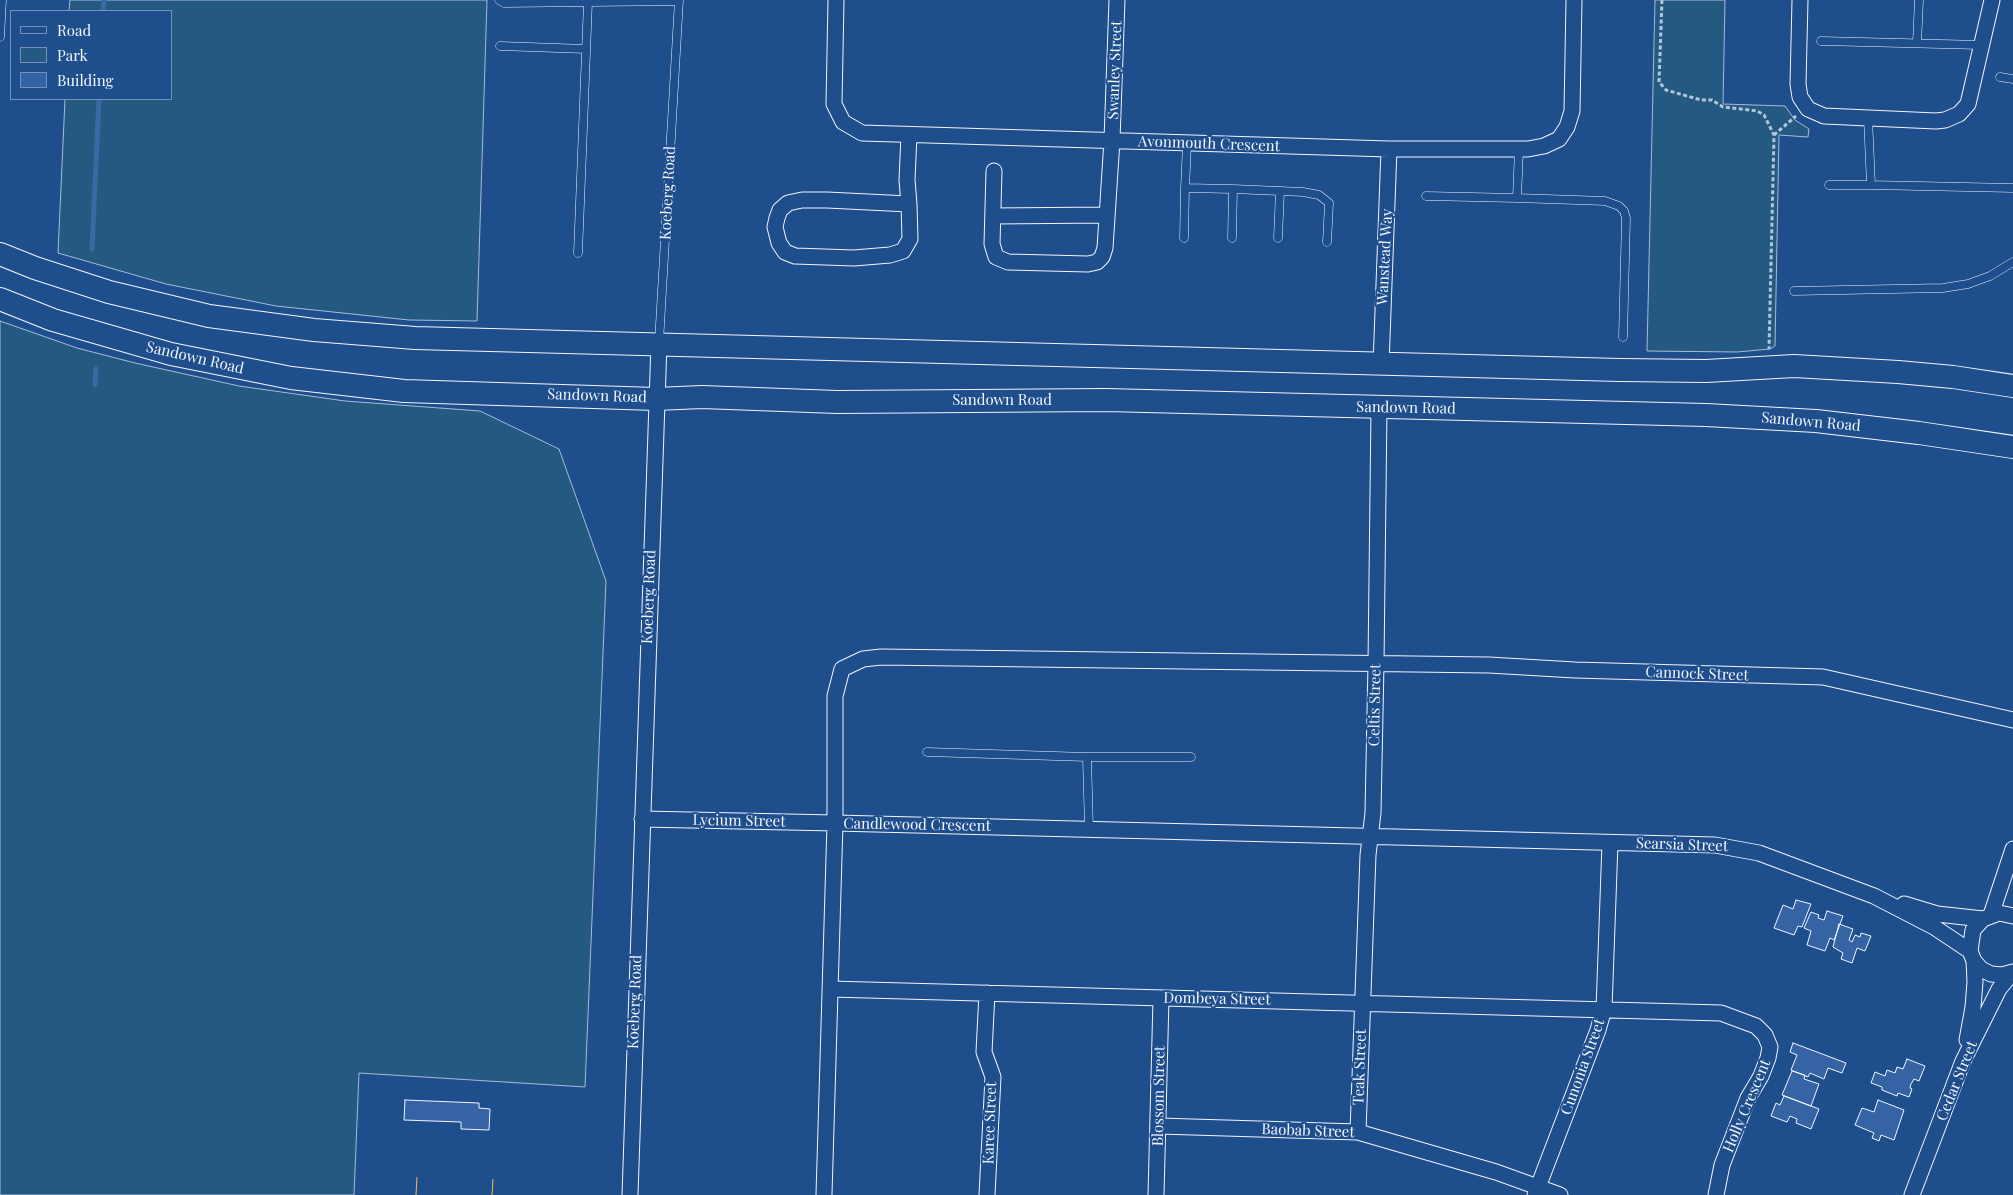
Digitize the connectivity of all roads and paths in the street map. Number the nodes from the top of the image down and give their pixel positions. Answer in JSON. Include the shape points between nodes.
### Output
{"nodes":[{"id":1,"x":2,"y":0,"type":"edge"},
{"id":2,"x":499,"y":0,"type":"edge"},
{"id":3,"x":836,"y":0,"type":"edge"},
{"id":4,"x":1117,"y":0,"type":"edge"},
{"id":5,"x":1574,"y":0,"type":"edge"},
{"id":6,"x":1662,"y":0,"type":"edge"},
{"id":7,"x":1800,"y":0,"type":"edge"},
{"id":8,"x":1919,"y":0,"type":"edge"},
{"id":9,"x":1992,"y":0,"type":"edge"},
{"id":10,"x":679,"y":1,"type":"edge"},
{"id":11,"x":588,"y":2,"type":"junction"},
{"id":12,"x":0,"y":37,"type":"edge"},
{"id":13,"x":1821,"y":41,"type":"dead end"},
{"id":14,"x":1917,"y":43,"type":"junction"},
{"id":15,"x":1981,"y":45,"type":"junction"},
{"id":16,"x":500,"y":46,"type":"dead end"},
{"id":17,"x":586,"y":49,"type":"junction"},
{"id":18,"x":2000,"y":77,"type":"dead end"},
{"id":19,"x":2013,"y":78,"type":"edge"},
{"id":20,"x":1806,"y":107,"type":"junction"},
{"id":21,"x":1868,"y":118,"type":"junction"},
{"id":22,"x":909,"y":135,"type":"junction"},
{"id":23,"x":1774,"y":135,"type":"junction"},
{"id":24,"x":1112,"y":140,"type":"junction"},
{"id":25,"x":1187,"y":144,"type":"junction"},
{"id":26,"x":1519,"y":149,"type":"junction"},
{"id":27,"x":1389,"y":150,"type":"junction"},
{"id":28,"x":994,"y":171,"type":"dead end"},
{"id":29,"x":1829,"y":185,"type":"dead end"},
{"id":30,"x":1872,"y":185,"type":"junction"},
{"id":31,"x":1185,"y":188,"type":"junction"},
{"id":32,"x":2013,"y":188,"type":"edge"},
{"id":33,"x":1233,"y":189,"type":"junction"},
{"id":34,"x":1280,"y":191,"type":"junction"},
{"id":35,"x":1426,"y":196,"type":"dead end"},
{"id":36,"x":1517,"y":198,"type":"junction"},
{"id":37,"x":909,"y":204,"type":"junction"},
{"id":38,"x":1107,"y":215,"type":"junction"},
{"id":39,"x":993,"y":216,"type":"junction"},
{"id":40,"x":1184,"y":238,"type":"dead end"},
{"id":41,"x":1232,"y":238,"type":"dead end"},
{"id":42,"x":1278,"y":238,"type":"dead end"},
{"id":43,"x":1327,"y":242,"type":"dead end"},
{"id":44,"x":578,"y":253,"type":"dead end"},
{"id":45,"x":0,"y":254,"type":"edge"},
{"id":46,"x":2013,"y":262,"type":"edge"},
{"id":47,"x":1794,"y":291,"type":"dead end"},
{"id":48,"x":0,"y":299,"type":"edge"},
{"id":49,"x":1623,"y":337,"type":"dead end"},
{"id":50,"x":659,"y":343,"type":"junction"},
{"id":51,"x":1769,"y":353,"type":"dead end"},
{"id":52,"x":1381,"y":365,"type":"junction"},
{"id":53,"x":2013,"y":386,"type":"edge"},
{"id":54,"x":656,"y":399,"type":"junction"},
{"id":55,"x":1378,"y":407,"type":"junction"},
{"id":56,"x":2013,"y":448,"type":"edge"},
{"id":57,"x":1376,"y":663,"type":"junction"},
{"id":58,"x":2013,"y":720,"type":"edge"},
{"id":59,"x":927,"y":752,"type":"dead end"},
{"id":60,"x":1086,"y":757,"type":"junction"},
{"id":61,"x":1191,"y":757,"type":"dead end"},
{"id":62,"x":642,"y":819,"type":"junction"},
{"id":63,"x":835,"y":823,"type":"junction"},
{"id":64,"x":1089,"y":829,"type":"junction"},
{"id":65,"x":1370,"y":836,"type":"junction"},
{"id":66,"x":1610,"y":843,"type":"junction"},
{"id":67,"x":2013,"y":849,"type":"edge"},
{"id":68,"x":1874,"y":896,"type":"junction"},
{"id":69,"x":2013,"y":916,"type":"edge"},
{"id":70,"x":1987,"y":917,"type":"junction"},
{"id":71,"x":1972,"y":956,"type":"junction"},
{"id":72,"x":2013,"y":972,"type":"edge"},
{"id":73,"x":830,"y":989,"type":"junction"},
{"id":74,"x":987,"y":993,"type":"junction"},
{"id":75,"x":1161,"y":998,"type":"junction"},
{"id":76,"x":1362,"y":1003,"type":"junction"},
{"id":77,"x":1604,"y":1009,"type":"junction"},
{"id":78,"x":1963,"y":1062,"type":"junction"},
{"id":79,"x":1159,"y":1126,"type":"junction"},
{"id":80,"x":1358,"y":1132,"type":"junction"},
{"id":81,"x":1537,"y":1191,"type":"edge"},
{"id":82,"x":630,"y":1195,"type":"edge"},
{"id":83,"x":824,"y":1195,"type":"edge"},
{"id":84,"x":987,"y":1195,"type":"edge"},
{"id":85,"x":1156,"y":1195,"type":"edge"},
{"id":86,"x":1560,"y":1195,"type":"edge"},
{"id":87,"x":1716,"y":1195,"type":"edge"},
{"id":88,"x":1912,"y":1195,"type":"edge"}],
"edges":[{"from":1,"to":12,"type":"lane"},
{"from":2,"to":11,"type":"lane"},
{"from":3,"to":22,"type":"street","name":"Avonmouth Crescent","via":[[833,96],[836,111],[843,122],[858,132]]},
{"from":4,"to":24,"type":"street","name":"Swanley Street"},
{"from":5,"to":26,"type":"street","name":"Avonmouth Crescent","via":[[1570,121],[1563,135],[1552,143]]},
{"from":6,"to":23,"type":"path","via":[[1659,82],[1666,90],[1712,100],[1724,107],[1757,111],[1764,115]]},
{"from":7,"to":20,"type":"street","via":[[1798,84]]},
{"from":8,"to":14,"type":"lane"},
{"from":9,"to":15,"type":"street"},
{"from":10,"to":11,"type":"lane"},
{"from":10,"to":50,"type":"lane","name":"Koeberg Road"},
{"from":11,"to":17,"type":"lane"},
{"from":13,"to":14,"type":"lane"},
{"from":14,"to":15,"type":"lane"},
{"from":15,"to":21,"type":"street","via":[[1970,98],[1959,114],[1936,121]]},
{"from":16,"to":17,"type":"lane"},
{"from":17,"to":44,"type":"lane"},
{"from":18,"to":19,"type":"lane"},
{"from":20,"to":21,"type":"street","via":[[1824,116]]},
{"from":20,"to":23,"type":"path"},
{"from":21,"to":30,"type":"lane"},
{"from":22,"to":24,"type":"street","name":"Avonmouth Crescent"},
{"from":22,"to":37,"type":"street"},
{"from":23,"to":51,"type":"path"},
{"from":24,"to":25,"type":"street","name":"Avonmouth Crescent"},
{"from":24,"to":38,"type":"street","name":"Swanley Street"},
{"from":25,"to":27,"type":"street","name":"Avonmouth Crescent"},
{"from":25,"to":31,"type":"lane"},
{"from":26,"to":27,"type":"street","name":"Avonmouth Crescent"},
{"from":26,"to":36,"type":"lane"},
{"from":27,"to":52,"type":"street","name":"Wanstead Way"},
{"from":28,"to":39,"type":"street"},
{"from":29,"to":30,"type":"lane"},
{"from":30,"to":32,"type":"lane"},
{"from":31,"to":33,"type":"lane"},
{"from":31,"to":40,"type":"lane"},
{"from":33,"to":34,"type":"lane"},
{"from":33,"to":41,"type":"lane"},
{"from":34,"to":42,"type":"lane"},
{"from":34,"to":43,"type":"lane","via":[[1314,193],[1324,197],[1328,203]]},
{"from":35,"to":36,"type":"lane"},
{"from":36,"to":49,"type":"lane","via":[[1605,202],[1624,211]]},
{"from":37,"to":37,"type":"street","via":[[910,239],[898,253],[854,258],[795,256],[785,252],[775,227],[780,210],[788,203],[819,200]]},
{"from":38,"to":39,"type":"street"},
{"from":38,"to":39,"type":"street","name":"Swanley Street","via":[[1102,257],[1088,264],[1002,260],[996,257],[992,244]]},
{"from":45,"to":50,"type":"main road","via":[[108,292],[209,316],[259,324],[415,338]]},
{"from":46,"to":47,"type":"lane","via":[[1990,276],[1943,288]]},
{"from":48,"to":54,"type":"main road","name":"Sandown Road","via":[[54,320],[171,354],[291,378],[404,391]]},
{"from":50,"to":52,"type":"main road"},
{"from":50,"to":54,"type":"street","name":"Koeberg Road"},
{"from":52,"to":53,"type":"main road","via":[[1706,371],[1802,366],[1944,376]]},
{"from":54,"to":55,"type":"main road","name":"Sandown Road","via":[[702,397],[837,402],[1106,400]]},
{"from":54,"to":62,"type":"street","name":"Koeberg Road"},
{"from":55,"to":56,"type":"main road","name":"Sandown Road","via":[[1816,421]]},
{"from":55,"to":57,"type":"street","name":"Celtis Street"},
{"from":57,"to":58,"type":"street","name":"Cannock Street","via":[[1823,677]]},
{"from":57,"to":63,"type":"street","name":"Cannock Street","via":[[863,658],[842,669],[835,696]]},
{"from":57,"to":65,"type":"street","name":"Celtis Street"},
{"from":59,"to":60,"type":"lane"},
{"from":60,"to":61,"type":"lane"},
{"from":60,"to":64,"type":"lane"},
{"from":62,"to":63,"type":"street","name":"Lycium Street"},
{"from":62,"to":82,"type":"street","name":"Koeberg Road"},
{"from":63,"to":64,"type":"street","name":"Candlewood Crescent"},
{"from":63,"to":73,"type":"street","name":"Candlewood Crescent"},
{"from":64,"to":65,"type":"street","name":"Candlewood Crescent"},
{"from":65,"to":66,"type":"street","name":"Searsia Street"},
{"from":65,"to":76,"type":"street","name":"Celtis Street"},
{"from":66,"to":68,"type":"street","name":"Searsia Street","via":[[1736,848],[1776,858]]},
{"from":66,"to":77,"type":"street","name":"Cunonia Street"},
{"from":67,"to":70,"type":"street","via":[[2001,888]]},
{"from":68,"to":70,"type":"street","via":[[1937,914]]},
{"from":68,"to":71,"type":"street","name":"Searsia Street","via":[[1934,927]]},
{"from":69,"to":70,"type":"street","via":[[1999,913]]},
{"from":70,"to":71,"type":"street","via":[[1973,930]]},
{"from":71,"to":72,"type":"street","name":"Searsia Street","via":[[1981,969],[1991,974]]},
{"from":71,"to":78,"type":"street","via":[[1973,1007]]},
{"from":72,"to":78,"type":"street","name":"Cedar Street","via":[[1999,989]]},
{"from":73,"to":74,"type":"street","name":"Dombeya Street"},
{"from":73,"to":83,"type":"street","name":"Candlewood Crescent"},
{"from":74,"to":75,"type":"street","name":"Dombeya Street"},
{"from":74,"to":84,"type":"street","name":"Karee Street","via":[[984,1052],[993,1077]]},
{"from":75,"to":76,"type":"street","name":"Dombeya Street"},
{"from":75,"to":79,"type":"street","name":"Blossom Street"},
{"from":76,"to":77,"type":"street","name":"Dombeya Street"},
{"from":76,"to":80,"type":"street","name":"Teak Street"},
{"from":77,"to":81,"type":"street","name":"Cunonia Street"},
{"from":77,"to":87,"type":"street","name":"Holly Crescent","via":[[1721,1012],[1756,1026],[1767,1039],[1770,1047],[1768,1058],[1748,1098]]},
{"from":78,"to":88,"type":"street","name":"Cedar Street"},
{"from":79,"to":80,"type":"street","name":"Baobab Street"},
{"from":79,"to":85,"type":"street","name":"Blossom Street"},
{"from":80,"to":81,"type":"street","name":"Baobab Street","via":[[1496,1172]]},
{"from":81,"to":86,"type":"street"}]}
